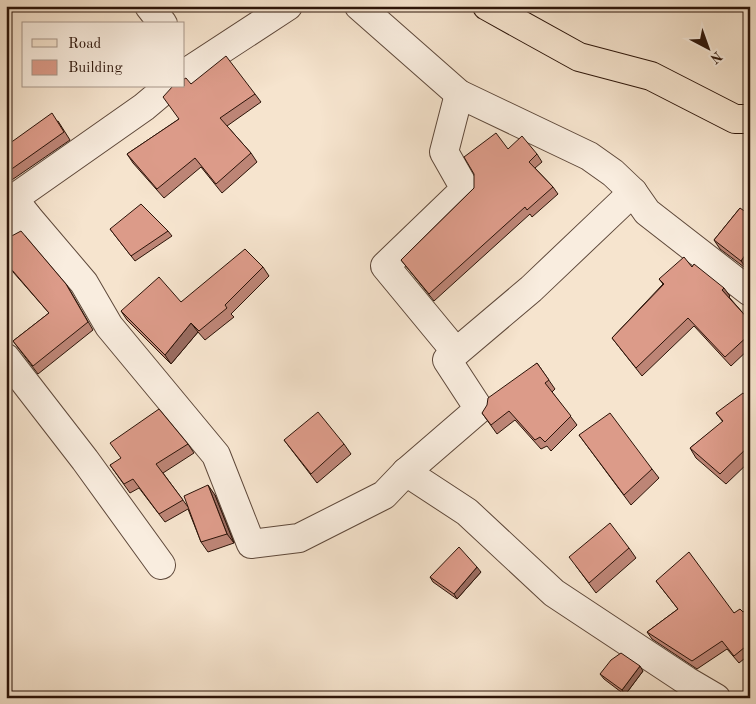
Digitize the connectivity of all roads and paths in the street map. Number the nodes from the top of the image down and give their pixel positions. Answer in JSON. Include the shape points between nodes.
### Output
{"nodes":[{"id":1,"x":149,"y":6,"type":"edge"},
{"id":2,"x":288,"y":6,"type":"edge"},
{"id":3,"x":359,"y":6,"type":"edge"},
{"id":4,"x":487,"y":6,"type":"edge"},
{"id":5,"x":161,"y":22,"type":"edge"},
{"id":6,"x":188,"y":63,"type":"edge"},
{"id":7,"x":167,"y":88,"type":"edge"},
{"id":8,"x":459,"y":94,"type":"junction"},
{"id":9,"x":750,"y":120,"type":"edge"},
{"id":10,"x":633,"y":192,"type":"junction"},
{"id":11,"x":16,"y":202,"type":"edge"},
{"id":12,"x":6,"y":233,"type":"edge"},
{"id":13,"x":750,"y":292,"type":"edge"},
{"id":14,"x":456,"y":352,"type":"junction"},
{"id":15,"x":6,"y":358,"type":"edge"},
{"id":16,"x":406,"y":472,"type":"junction"},
{"id":17,"x":161,"y":565,"type":"dead end"},
{"id":18,"x":716,"y":698,"type":"edge"}],
"edges":[{"from":1,"to":5,"type":"street"},
{"from":2,"to":6,"type":"street"},
{"from":3,"to":8,"type":"street"},
{"from":4,"to":9,"type":"main road","via":[[579,57],[650,76],[735,119]]},
{"from":7,"to":11,"type":"street"},
{"from":8,"to":10,"type":"street","via":[[589,156]]},
{"from":8,"to":14,"type":"street","via":[[444,152],[465,189],[385,266]]},
{"from":10,"to":13,"type":"street","via":[[647,212]]},
{"from":10,"to":14,"type":"street","via":[[531,289]]},
{"from":11,"to":12,"type":"street"},
{"from":11,"to":16,"type":"street","via":[[84,283],[109,326],[216,455],[251,544],[299,538],[384,495]]},
{"from":14,"to":16,"type":"street","via":[[447,360],[479,409]]},
{"from":15,"to":17,"type":"street"},
{"from":16,"to":18,"type":"street","via":[[467,512],[554,593]]}]}
